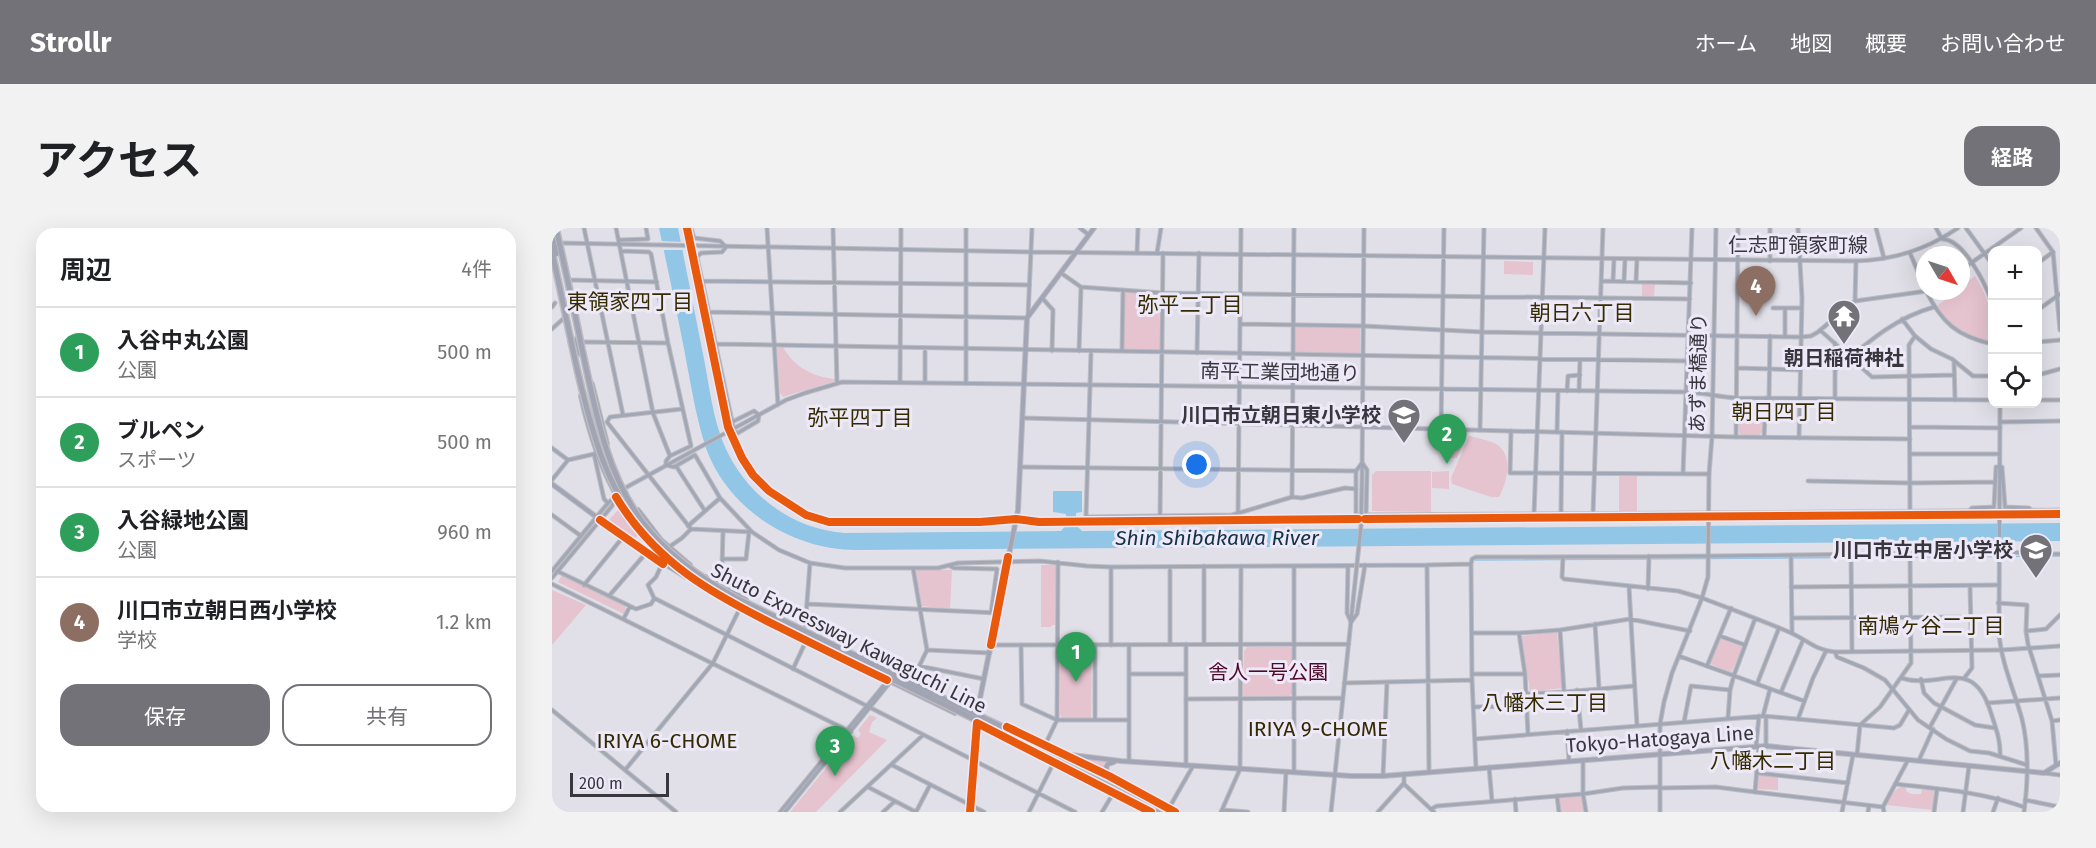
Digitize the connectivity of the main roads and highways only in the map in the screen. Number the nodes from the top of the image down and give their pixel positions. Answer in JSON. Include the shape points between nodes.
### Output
{"nodes":[{"id":1,"x":556,"y":228,"type":"edge"},
{"id":2,"x":1094,"y":228,"type":"edge"},
{"id":3,"x":552,"y":237,"type":"edge"},
{"id":4,"x":552,"y":252,"type":"edge"},
{"id":5,"x":552,"y":262,"type":"edge"},
{"id":6,"x":554,"y":277,"type":"edge"},
{"id":7,"x":578,"y":341,"type":"junction"},
{"id":8,"x":591,"y":378,"type":"joint"},
{"id":9,"x":578,"y":381,"type":"junction"},
{"id":10,"x":552,"y":482,"type":"edge"},
{"id":11,"x":598,"y":518,"type":"junction"},
{"id":12,"x":669,"y":547,"type":"junction"},
{"id":13,"x":661,"y":554,"type":"junction"},
{"id":14,"x":697,"y":583,"type":"junction"},
{"id":15,"x":977,"y":713,"type":"junction"},
{"id":16,"x":977,"y":723,"type":"junction"},
{"id":17,"x":1021,"y":734,"type":"joint"},
{"id":18,"x":1017,"y":744,"type":"junction"},
{"id":19,"x":1047,"y":750,"type":"junction"},
{"id":20,"x":1063,"y":754,"type":"junction"},
{"id":21,"x":1121,"y":761,"type":"junction"},
{"id":22,"x":2058,"y":764,"type":"edge"},
{"id":23,"x":1109,"y":776,"type":"junction"},
{"id":24,"x":1168,"y":811,"type":"edge"},
{"id":25,"x":970,"y":812,"type":"edge"},
{"id":26,"x":1153,"y":812,"type":"edge"},
{"id":27,"x":1160,"y":812,"type":"edge"},
{"id":28,"x":1175,"y":812,"type":"edge"}],
"edges":[{"from":1,"to":7,"type":"highway","bridge":true},
{"from":1,"to":7,"type":"main road"},
{"from":1,"to":24,"type":"highway","name":"Shuto Expressway Kawaguchi Line","bridge":true,"via":[[592,400],[610,459],[634,509],[668,550],[736,598],[1106,777]]},
{"from":2,"to":15,"type":"main road","via":[[1028,318],[1016,523]]},
{"from":3,"to":7,"type":"highway","bridge":true},
{"from":4,"to":26,"type":"highway","name":"Shuto Expressway Kawaguchi Line","bridge":true,"via":[[599,452],[628,510],[664,553],[697,580],[734,602]]},
{"from":5,"to":6,"type":"main road"},
{"from":6,"to":9,"type":"main road"},
{"from":7,"to":8,"type":"highway"},
{"from":7,"to":9,"type":"highway"},
{"from":8,"to":12,"type":"main road","via":[[609,449],[625,488],[644,519]]},
{"from":9,"to":13,"type":"main road","via":[[595,454],[634,525]]},
{"from":10,"to":11,"type":"main road"},
{"from":11,"to":13,"type":"main road","via":[[656,555]]},
{"from":11,"to":14,"type":"main road","via":[[662,564]]},
{"from":12,"to":13,"type":"main road"},
{"from":12,"to":15,"type":"main road","via":[[698,571],[744,599]]},
{"from":13,"to":14,"type":"main road"},
{"from":14,"to":16,"type":"main road","via":[[740,608]]},
{"from":15,"to":16,"type":"main road"},
{"from":15,"to":17,"type":"main road"},
{"from":16,"to":18,"type":"main road"},
{"from":16,"to":25,"type":"main road"},
{"from":17,"to":19,"type":"highway"},
{"from":18,"to":19,"type":"highway"},
{"from":18,"to":26,"type":"main road"},
{"from":19,"to":20,"type":"main road"},
{"from":19,"to":24,"type":"highway","bridge":true},
{"from":19,"to":27,"type":"highway","bridge":true},
{"from":20,"to":21,"type":"main road","name":"Tokyo-Hatogaya Line"},
{"from":20,"to":23,"type":"main road"},
{"from":21,"to":22,"type":"main road","name":"Tokyo-Hatogaya Line","via":[[1383,776],[1766,746],[2027,772],[2044,773]]},
{"from":21,"to":23,"type":"main road","via":[[1108,764]]},
{"from":23,"to":24,"type":"main road"},
{"from":24,"to":28,"type":"main road"}]}
